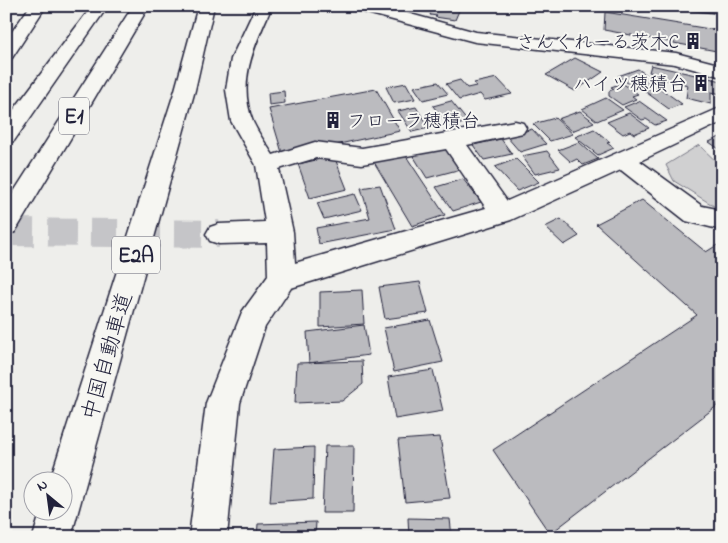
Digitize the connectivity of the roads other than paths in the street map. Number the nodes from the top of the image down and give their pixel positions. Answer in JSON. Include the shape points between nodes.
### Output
{"nodes":[{"id":1,"x":38,"y":6,"type":"edge"},
{"id":2,"x":86,"y":6,"type":"edge"},
{"id":3,"x":100,"y":6,"type":"edge"},
{"id":4,"x":141,"y":6,"type":"edge"},
{"id":5,"x":206,"y":6,"type":"edge"},
{"id":6,"x":264,"y":6,"type":"edge"},
{"id":7,"x":358,"y":6,"type":"edge"},
{"id":8,"x":692,"y":6,"type":"edge"},
{"id":9,"x":722,"y":8,"type":"edge"},
{"id":10,"x":6,"y":54,"type":"edge"},
{"id":11,"x":722,"y":70,"type":"edge"},
{"id":12,"x":28,"y":76,"type":"dead end"},
{"id":13,"x":722,"y":114,"type":"edge"},
{"id":14,"x":514,"y":128,"type":"dead end"},
{"id":15,"x":6,"y":136,"type":"edge"},
{"id":16,"x":452,"y":141,"type":"junction"},
{"id":17,"x":623,"y":160,"type":"junction"},
{"id":18,"x":267,"y":165,"type":"junction"},
{"id":19,"x":502,"y":213,"type":"junction"},
{"id":20,"x":722,"y":220,"type":"edge"},
{"id":21,"x":6,"y":225,"type":"edge"},
{"id":22,"x":280,"y":232,"type":"junction"},
{"id":23,"x":219,"y":234,"type":"tunnel mouth"},
{"id":24,"x":282,"y":279,"type":"junction"},
{"id":25,"x":72,"y":470,"type":"edge"},
{"id":26,"x":57,"y":520,"type":"edge"},
{"id":27,"x":52,"y":537,"type":"edge"},
{"id":28,"x":208,"y":537,"type":"edge"}],
"edges":[{"from":1,"to":10,"type":"main road"},
{"from":2,"to":12,"type":"main road"},
{"from":3,"to":15,"type":"main road","number":"E1"},
{"from":4,"to":21,"type":"main road","number":"E1"},
{"from":5,"to":25,"type":"main road","name":"中国自動車道","number":"E2A","via":[[185,90]]},
{"from":6,"to":18,"type":"main road","via":[[240,59],[236,90],[242,121]]},
{"from":7,"to":11,"type":"main road","via":[[476,37],[676,59]]},
{"from":8,"to":9,"type":"main road"},
{"from":13,"to":17,"type":"main road"},
{"from":14,"to":16,"type":"main road"},
{"from":16,"to":18,"type":"main road","via":[[362,156],[315,150]]},
{"from":16,"to":19,"type":"main road"},
{"from":17,"to":19,"type":"main road"},
{"from":17,"to":20,"type":"main road","via":[[695,214]]},
{"from":18,"to":22,"type":"main road"},
{"from":19,"to":24,"type":"main road"},
{"from":22,"to":23,"type":"main road"},
{"from":22,"to":24,"type":"main road"},
{"from":24,"to":28,"type":"main road","via":[[252,321],[223,403]]},
{"from":26,"to":27,"type":"main road"}]}
